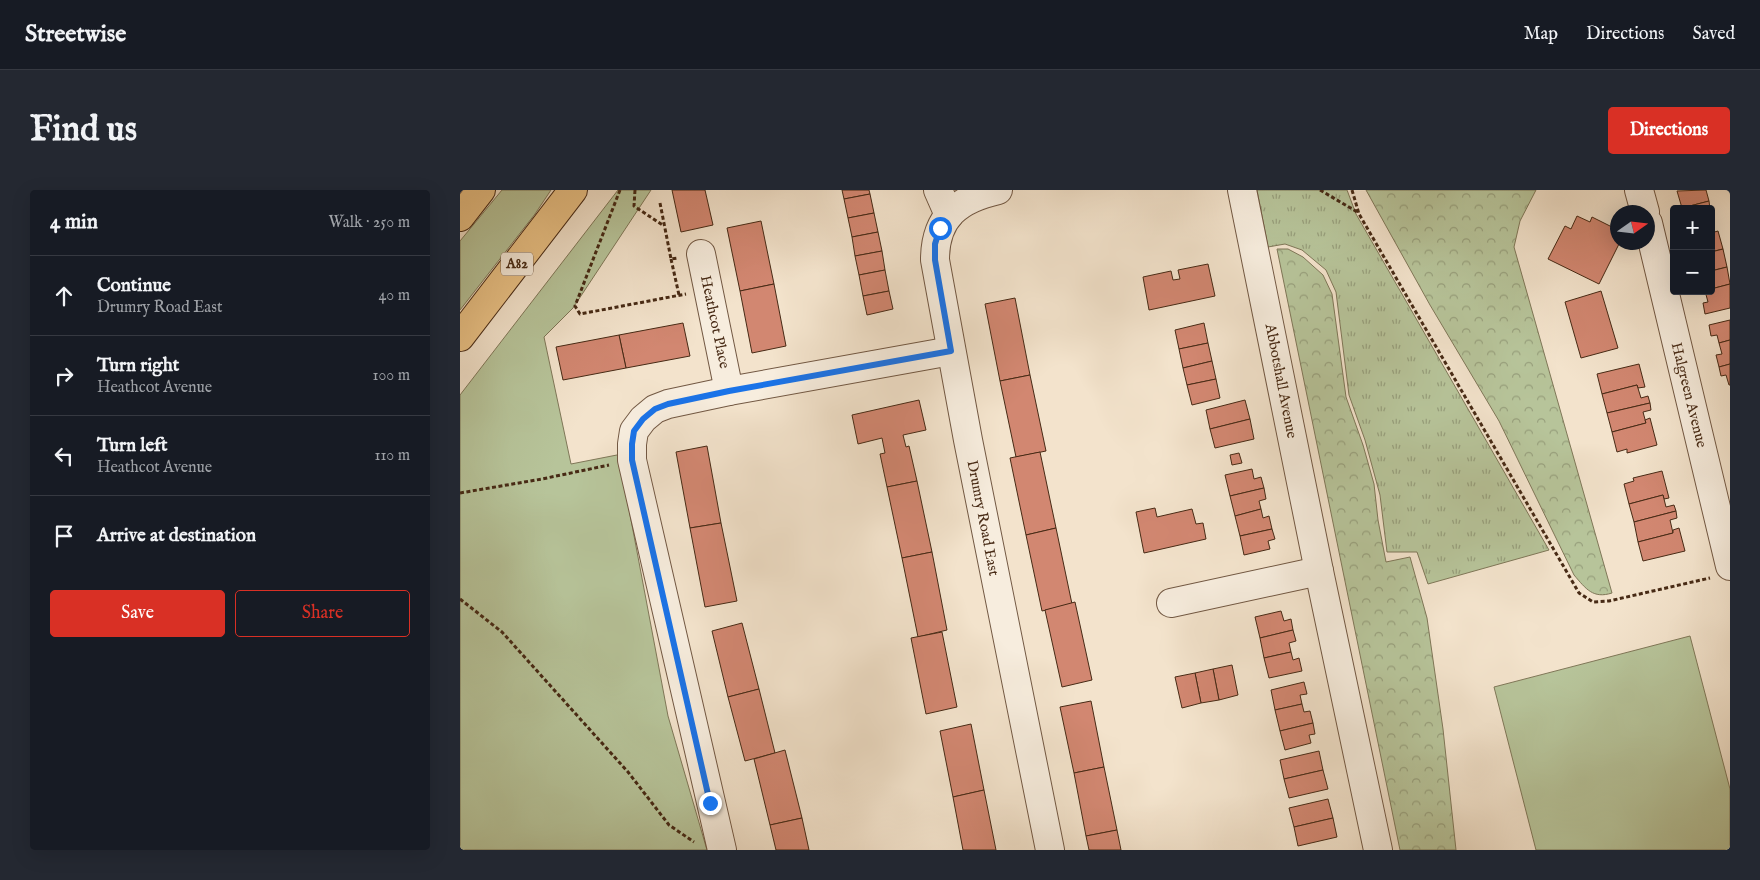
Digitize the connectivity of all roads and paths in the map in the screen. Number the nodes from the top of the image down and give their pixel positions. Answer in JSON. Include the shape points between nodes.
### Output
{"nodes":[{"id":1,"x":481,"y":190,"type":"edge"},
{"id":2,"x":573,"y":190,"type":"edge"},
{"id":3,"x":620,"y":190,"type":"edge"},
{"id":4,"x":636,"y":190,"type":"edge"},
{"id":5,"x":938,"y":190,"type":"edge"},
{"id":6,"x":998,"y":190,"type":"edge"},
{"id":7,"x":1242,"y":190,"type":"edge"},
{"id":8,"x":1320,"y":190,"type":"edge"},
{"id":9,"x":1352,"y":190,"type":"edge"},
{"id":10,"x":1640,"y":190,"type":"edge"},
{"id":11,"x":660,"y":203,"type":"dead end"},
{"id":12,"x":1643,"y":205,"type":"edge"},
{"id":13,"x":1359,"y":214,"type":"junction"},
{"id":14,"x":949,"y":215,"type":"junction"},
{"id":15,"x":460,"y":217,"type":"edge"},
{"id":16,"x":664,"y":226,"type":"junction"},
{"id":17,"x":668,"y":242,"type":"dead end"},
{"id":18,"x":1655,"y":250,"type":"edge"},
{"id":19,"x":701,"y":254,"type":"dead end"},
{"id":20,"x":671,"y":259,"type":"dead end"},
{"id":21,"x":708,"y":290,"type":"junction"},
{"id":22,"x":679,"y":296,"type":"junction"},
{"id":23,"x":460,"y":337,"type":"edge"},
{"id":24,"x":951,"y":351,"type":"junction"},
{"id":25,"x":729,"y":391,"type":"junction"},
{"id":26,"x":632,"y":460,"type":"junction"},
{"id":27,"x":460,"y":493,"type":"edge"},
{"id":28,"x":1727,"y":539,"type":"edge"},
{"id":29,"x":1319,"y":571,"type":"junction"},
{"id":30,"x":1721,"y":572,"type":"edge"},
{"id":31,"x":460,"y":599,"type":"edge"},
{"id":32,"x":1170,"y":603,"type":"dead end"},
{"id":33,"x":710,"y":848,"type":"edge"},
{"id":34,"x":1050,"y":850,"type":"edge"},
{"id":35,"x":1378,"y":850,"type":"edge"}],
"edges":[{"from":1,"to":15,"type":"main road"},
{"from":2,"to":23,"type":"main road","number":"A82"},
{"from":3,"to":22,"type":"path","via":[[575,306],[580,314]]},
{"from":4,"to":16,"type":"path","via":[[634,206]]},
{"from":5,"to":14,"type":"street"},
{"from":6,"to":14,"type":"street","via":[[970,198]]},
{"from":7,"to":29,"type":"street","name":"Abbotshall Avenue"},
{"from":8,"to":13,"type":"path"},
{"from":9,"to":13,"type":"path"},
{"from":10,"to":12,"type":"street"},
{"from":11,"to":16,"type":"path"},
{"from":13,"to":30,"type":"path","via":[[1579,593],[1593,602],[1609,601]]},
{"from":14,"to":24,"type":"street","name":"Drumry Road East","via":[[935,244],[935,260]]},
{"from":16,"to":17,"type":"path"},
{"from":18,"to":28,"type":"street","name":"Halgreen Avenue"},
{"from":19,"to":21,"type":"street","name":"Heathcot Place"},
{"from":20,"to":22,"type":"path"},
{"from":21,"to":22,"type":"path"},
{"from":21,"to":25,"type":"street","name":"Heathcot Place"},
{"from":24,"to":25,"type":"street"},
{"from":24,"to":34,"type":"street","name":"Drumry Road East"},
{"from":25,"to":26,"type":"street","via":[[655,409],[634,431]]},
{"from":26,"to":27,"type":"path"},
{"from":26,"to":33,"type":"street"},
{"from":28,"to":30,"type":"street","name":"Halgreen Avenue"},
{"from":29,"to":32,"type":"street"},
{"from":29,"to":35,"type":"street","name":"Abbotshall Avenue"},
{"from":31,"to":33,"type":"path","via":[[502,632],[628,772],[669,825]]}]}
